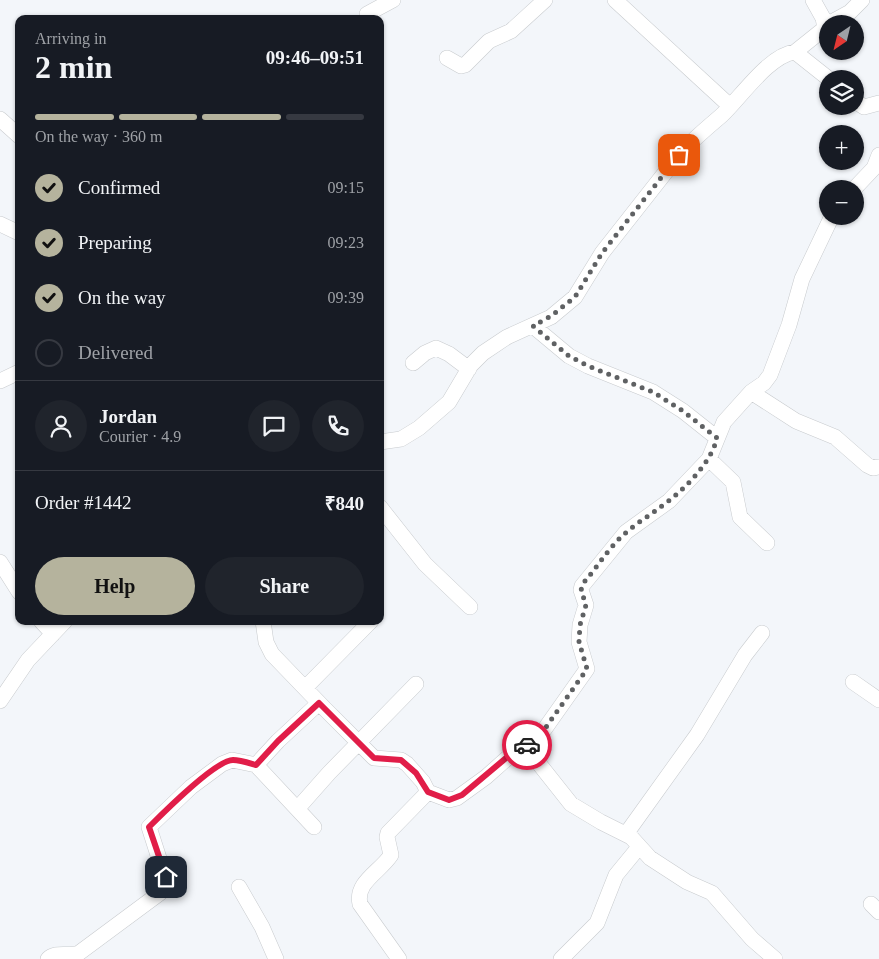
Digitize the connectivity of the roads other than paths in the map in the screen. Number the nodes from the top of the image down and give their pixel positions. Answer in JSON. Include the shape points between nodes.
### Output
{"nodes":[{"id":1,"x":393,"y":0,"type":"edge"},
{"id":2,"x":545,"y":0,"type":"edge"},
{"id":3,"x":615,"y":0,"type":"edge"},
{"id":4,"x":813,"y":0,"type":"edge"},
{"id":5,"x":862,"y":0,"type":"edge"},
{"id":6,"x":367,"y":14,"type":"dead end"},
{"id":7,"x":822,"y":15,"type":"edge"},
{"id":8,"x":844,"y":15,"type":"edge"},
{"id":9,"x":819,"y":33,"type":"edge"},
{"id":10,"x":796,"y":52,"type":"junction"},
{"id":11,"x":446,"y":58,"type":"dead end"},
{"id":12,"x":819,"y":71,"type":"edge"},
{"id":13,"x":879,"y":103,"type":"edge"},
{"id":14,"x":730,"y":106,"type":"junction"},
{"id":15,"x":864,"y":107,"type":"edge"},
{"id":16,"x":0,"y":119,"type":"edge"},
{"id":17,"x":15,"y":132,"type":"edge"},
{"id":18,"x":879,"y":158,"type":"edge"},
{"id":19,"x":864,"y":180,"type":"edge"},
{"id":20,"x":0,"y":224,"type":"edge"},
{"id":21,"x":828,"y":225,"type":"edge"},
{"id":22,"x":15,"y":231,"type":"edge"},
{"id":23,"x":533,"y":326,"type":"junction"},
{"id":24,"x":413,"y":363,"type":"dead end"},
{"id":25,"x":469,"y":369,"type":"junction"},
{"id":26,"x":15,"y":374,"type":"edge"},
{"id":27,"x":0,"y":381,"type":"edge"},
{"id":28,"x":751,"y":392,"type":"junction"},
{"id":29,"x":717,"y":438,"type":"junction"},
{"id":30,"x":384,"y":441,"type":"edge"},
{"id":31,"x":709,"y":459,"type":"junction"},
{"id":32,"x":879,"y":467,"type":"edge"},
{"id":33,"x":384,"y":512,"type":"edge"},
{"id":34,"x":767,"y":543,"type":"dead end"},
{"id":35,"x":0,"y":562,"type":"edge"},
{"id":36,"x":15,"y":586,"type":"edge"},
{"id":37,"x":470,"y":607,"type":"dead end"},
{"id":38,"x":45,"y":625,"type":"edge"},
{"id":39,"x":61,"y":625,"type":"edge"},
{"id":40,"x":264,"y":625,"type":"edge"},
{"id":41,"x":367,"y":625,"type":"edge"},
{"id":42,"x":762,"y":633,"type":"dead end"},
{"id":43,"x":53,"y":634,"type":"junction"},
{"id":44,"x":854,"y":682,"type":"dead end"},
{"id":45,"x":416,"y":684,"type":"dead end"},
{"id":46,"x":305,"y":688,"type":"junction"},
{"id":47,"x":879,"y":700,"type":"edge"},
{"id":48,"x":0,"y":701,"type":"edge"},
{"id":49,"x":319,"y":703,"type":"junction"},
{"id":50,"x":358,"y":744,"type":"junction"},
{"id":51,"x":525,"y":746,"type":"junction"},
{"id":52,"x":256,"y":765,"type":"junction"},
{"id":53,"x":428,"y":792,"type":"junction"},
{"id":54,"x":298,"y":808,"type":"junction"},
{"id":55,"x":314,"y":827,"type":"dead end"},
{"id":56,"x":626,"y":834,"type":"junction"},
{"id":57,"x":639,"y":847,"type":"junction"},
{"id":58,"x":239,"y":887,"type":"dead end"},
{"id":59,"x":48,"y":959,"type":"edge"},
{"id":60,"x":276,"y":959,"type":"edge"},
{"id":61,"x":399,"y":959,"type":"edge"},
{"id":62,"x":561,"y":959,"type":"edge"},
{"id":63,"x":776,"y":959,"type":"edge"}],
"edges":[{"from":1,"to":6,"type":"street"},
{"from":2,"to":11,"type":"street","via":[[512,31],[489,41],[465,65]]},
{"from":3,"to":14,"type":"street"},
{"from":4,"to":7,"type":"street"},
{"from":5,"to":8,"type":"street"},
{"from":9,"to":10,"type":"street"},
{"from":10,"to":12,"type":"street"},
{"from":10,"to":14,"type":"street","via":[[768,66]]},
{"from":13,"to":15,"type":"street"},
{"from":14,"to":23,"type":"street","via":[[692,139],[679,155],[602,253],[575,297]]},
{"from":16,"to":17,"type":"street"},
{"from":18,"to":19,"type":"street"},
{"from":20,"to":22,"type":"street"},
{"from":21,"to":28,"type":"street","via":[[802,279],[790,325],[770,375]]},
{"from":23,"to":25,"type":"street","via":[[495,344]]},
{"from":23,"to":29,"type":"street","via":[[569,356],[653,392]]},
{"from":24,"to":25,"type":"street","via":[[436,348]]},
{"from":25,"to":30,"type":"street","via":[[449,402],[419,428],[401,439]]},
{"from":26,"to":27,"type":"street"},
{"from":28,"to":29,"type":"street","via":[[724,422]]},
{"from":28,"to":32,"type":"street","via":[[796,421],[835,437],[867,465]]},
{"from":29,"to":31,"type":"street"},
{"from":31,"to":34,"type":"street","via":[[732,482],[740,517]]},
{"from":31,"to":51,"type":"street","via":[[669,501],[626,532],[585,581],[581,590],[586,605],[579,642],[587,669],[544,730]]},
{"from":33,"to":37,"type":"street","via":[[425,564]]},
{"from":35,"to":36,"type":"street"},
{"from":38,"to":43,"type":"street"},
{"from":39,"to":43,"type":"street"},
{"from":40,"to":46,"type":"street","via":[[272,654]]},
{"from":41,"to":46,"type":"street"},
{"from":42,"to":56,"type":"street","via":[[697,735]]},
{"from":43,"to":48,"type":"street","via":[[28,660]]},
{"from":44,"to":47,"type":"street"},
{"from":45,"to":50,"type":"street"},
{"from":46,"to":49,"type":"street"},
{"from":49,"to":50,"type":"street"},
{"from":49,"to":52,"type":"street"},
{"from":50,"to":53,"type":"street","via":[[374,758],[401,760],[407,764]]},
{"from":50,"to":54,"type":"street"},
{"from":51,"to":53,"type":"street","via":[[457,798],[449,800]]},
{"from":51,"to":56,"type":"street","via":[[571,804]]},
{"from":52,"to":54,"type":"street"},
{"from":52,"to":59,"type":"street","via":[[232,760],[191,787],[149,827],[166,877],[160,893],[79,953],[55,954]]},
{"from":53,"to":61,"type":"street","via":[[388,833],[391,856],[359,892],[360,904]]},
{"from":54,"to":55,"type":"street"},
{"from":56,"to":57,"type":"street"},
{"from":57,"to":62,"type":"street","via":[[616,875],[597,923]]},
{"from":57,"to":63,"type":"street","via":[[687,882],[712,893],[752,939]]},
{"from":58,"to":60,"type":"street"}]}
